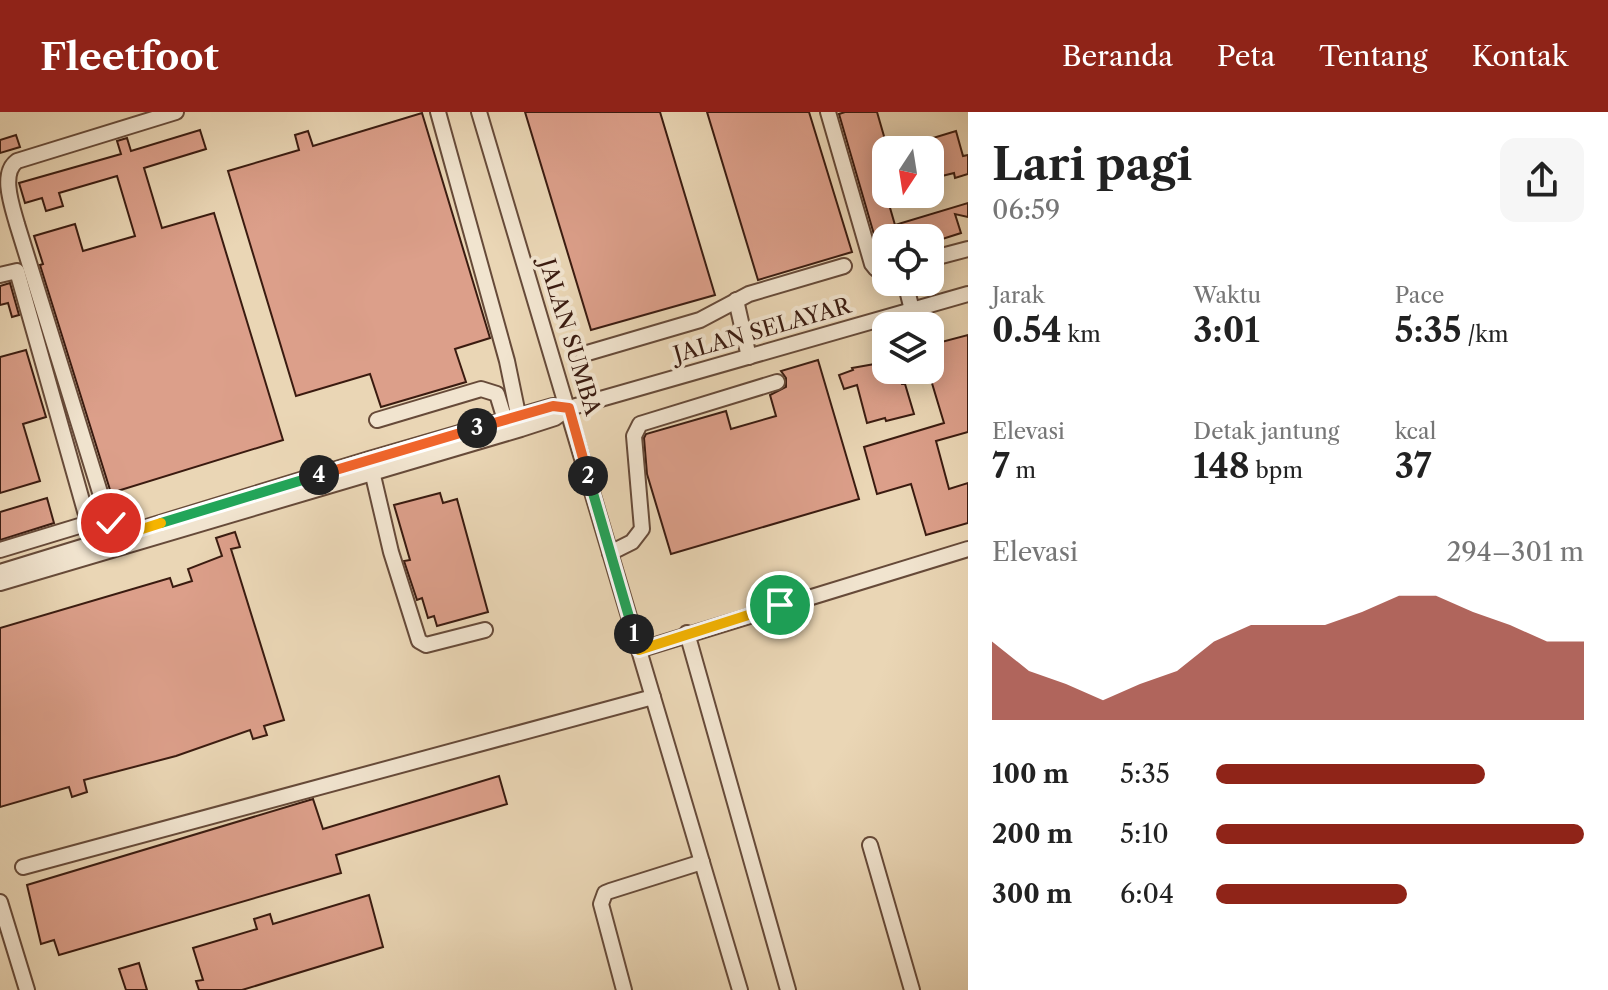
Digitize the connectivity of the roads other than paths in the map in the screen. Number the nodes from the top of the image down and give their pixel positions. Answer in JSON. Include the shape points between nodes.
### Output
{"nodes":[{"id":1,"x":176,"y":112,"type":"edge"},
{"id":2,"x":438,"y":112,"type":"edge"},
{"id":3,"x":479,"y":112,"type":"edge"},
{"id":4,"x":828,"y":112,"type":"edge"},
{"id":5,"x":968,"y":249,"type":"edge"},
{"id":6,"x":944,"y":255,"type":"edge"},
{"id":7,"x":872,"y":264,"type":"edge"},
{"id":8,"x":844,"y":266,"type":"dead end"},
{"id":9,"x":0,"y":275,"type":"edge"},
{"id":10,"x":968,"y":294,"type":"edge"},
{"id":11,"x":908,"y":296,"type":"edge"},
{"id":12,"x":736,"y":300,"type":"junction"},
{"id":13,"x":912,"y":310,"type":"junction"},
{"id":14,"x":584,"y":354,"type":"dead end"},
{"id":15,"x":749,"y":357,"type":"junction"},
{"id":16,"x":777,"y":382,"type":"dead end"},
{"id":17,"x":513,"y":390,"type":"junction"},
{"id":18,"x":497,"y":394,"type":"junction"},
{"id":19,"x":569,"y":408,"type":"junction"},
{"id":20,"x":377,"y":420,"type":"dead end"},
{"id":21,"x":515,"y":422,"type":"junction"},
{"id":22,"x":371,"y":466,"type":"junction"},
{"id":23,"x":89,"y":523,"type":"junction"},
{"id":24,"x":116,"y":543,"type":"junction"},
{"id":25,"x":96,"y":549,"type":"junction"},
{"id":26,"x":968,"y":549,"type":"edge"},
{"id":27,"x":0,"y":550,"type":"edge"},
{"id":28,"x":610,"y":553,"type":"junction"},
{"id":29,"x":46,"y":564,"type":"junction"},
{"id":30,"x":0,"y":572,"type":"edge"},
{"id":31,"x":0,"y":583,"type":"edge"},
{"id":32,"x":485,"y":630,"type":"dead end"},
{"id":33,"x":687,"y":633,"type":"junction"},
{"id":34,"x":639,"y":650,"type":"junction"},
{"id":35,"x":653,"y":697,"type":"junction"},
{"id":36,"x":870,"y":845,"type":"dead end"},
{"id":37,"x":702,"y":862,"type":"junction"},
{"id":38,"x":23,"y":867,"type":"dead end"},
{"id":39,"x":0,"y":902,"type":"edge"},
{"id":40,"x":27,"y":990,"type":"edge"},
{"id":41,"x":624,"y":990,"type":"edge"},
{"id":42,"x":740,"y":990,"type":"edge"},
{"id":43,"x":788,"y":990,"type":"edge"},
{"id":44,"x":912,"y":990,"type":"edge"}],
"edges":[{"from":1,"to":24,"type":"street","via":[[17,161],[7,172],[17,224]]},
{"from":2,"to":17,"type":"street"},
{"from":3,"to":19,"type":"street","name":"JALAN SUMBA"},
{"from":4,"to":7,"type":"street"},
{"from":5,"to":6,"type":"street"},
{"from":8,"to":12,"type":"street"},
{"from":9,"to":23,"type":"street","via":[[17,271]]},
{"from":10,"to":13,"type":"street","name":"JALAN SELAYAR"},
{"from":11,"to":13,"type":"street"},
{"from":12,"to":14,"type":"street","via":[[700,320]]},
{"from":12,"to":15,"type":"street"},
{"from":13,"to":15,"type":"street","name":"JALAN SELAYAR"},
{"from":15,"to":19,"type":"street","name":"JALAN SELAYAR"},
{"from":16,"to":28,"type":"street","via":[[640,424],[634,436],[642,529],[632,542]]},
{"from":17,"to":18,"type":"street"},
{"from":17,"to":21,"type":"street"},
{"from":18,"to":20,"type":"street","via":[[481,389]]},
{"from":18,"to":21,"type":"street"},
{"from":19,"to":21,"type":"street","name":"JALAN SELAYAR","via":[[553,406]]},
{"from":19,"to":28,"type":"street","name":"JALAN SUMBA"},
{"from":21,"to":22,"type":"street","name":"JALAN SELAYAR"},
{"from":22,"to":24,"type":"street","name":"JALAN SELAYAR"},
{"from":22,"to":32,"type":"street","via":[[419,641],[426,645]]},
{"from":23,"to":25,"type":"street"},
{"from":23,"to":27,"type":"street"},
{"from":24,"to":25,"type":"street","name":"JALAN SELAYAR"},
{"from":25,"to":29,"type":"street","name":"JALAN SELAYAR"},
{"from":26,"to":33,"type":"street"},
{"from":28,"to":34,"type":"street","name":"JALAN SUMBA"},
{"from":29,"to":30,"type":"street","name":"JALAN SELAYAR"},
{"from":29,"to":31,"type":"street","name":"JALAN SELAYAR"},
{"from":33,"to":34,"type":"street"},
{"from":33,"to":43,"type":"street"},
{"from":34,"to":35,"type":"street","name":"JALAN SUMBA"},
{"from":35,"to":37,"type":"street","name":"JALAN SUMBA"},
{"from":35,"to":38,"type":"street"},
{"from":36,"to":44,"type":"street"},
{"from":37,"to":41,"type":"street","via":[[603,896]]},
{"from":37,"to":42,"type":"street","name":"JALAN SUMBA"},
{"from":39,"to":40,"type":"street"}]}
